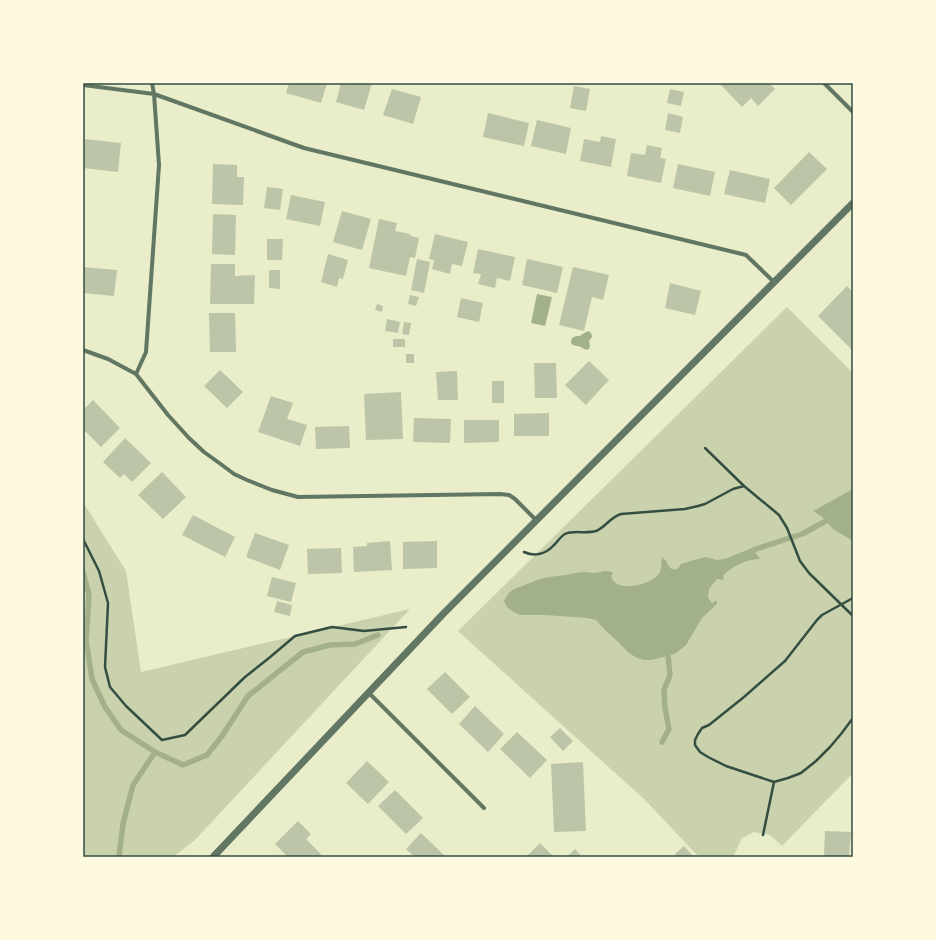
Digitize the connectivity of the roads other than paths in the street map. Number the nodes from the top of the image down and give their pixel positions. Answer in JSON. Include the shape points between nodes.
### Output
{"nodes":[{"id":1,"x":152,"y":83,"type":"edge"},
{"id":2,"x":824,"y":83,"type":"edge"},
{"id":3,"x":83,"y":85,"type":"edge"},
{"id":4,"x":154,"y":94,"type":"junction"},
{"id":5,"x":853,"y":112,"type":"edge"},
{"id":6,"x":853,"y":203,"type":"edge"},
{"id":7,"x":774,"y":282,"type":"junction"},
{"id":8,"x":83,"y":350,"type":"edge"},
{"id":9,"x":136,"y":374,"type":"junction"},
{"id":10,"x":536,"y":520,"type":"junction"},
{"id":11,"x":369,"y":693,"type":"junction"},
{"id":12,"x":484,"y":808,"type":"dead end"},
{"id":13,"x":213,"y":857,"type":"edge"}],
"edges":[{"from":1,"to":4,"type":"street"},
{"from":2,"to":5,"type":"street"},
{"from":3,"to":4,"type":"street"},
{"from":4,"to":7,"type":"street","via":[[304,148],[746,255]]},
{"from":4,"to":9,"type":"street","via":[[159,165],[146,352]]},
{"from":6,"to":7,"type":"street"},
{"from":7,"to":10,"type":"street"},
{"from":8,"to":9,"type":"street","via":[[108,359]]},
{"from":9,"to":10,"type":"street","via":[[172,420],[204,452],[234,474],[272,490],[298,497],[509,495]]},
{"from":10,"to":11,"type":"street"},
{"from":11,"to":12,"type":"street"},
{"from":11,"to":13,"type":"street"}]}
